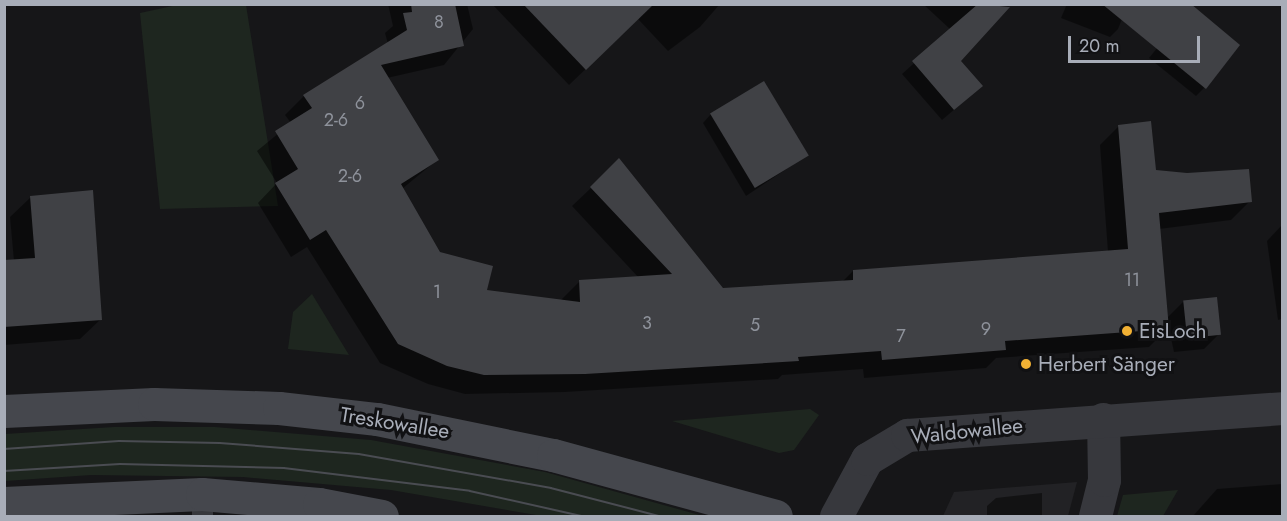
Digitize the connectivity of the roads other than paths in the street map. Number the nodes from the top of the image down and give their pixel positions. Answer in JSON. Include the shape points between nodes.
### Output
{"nodes":[{"id":1,"x":1282,"y":408,"type":"edge"},
{"id":2,"x":4,"y":411,"type":"edge"},
{"id":3,"x":1103,"y":420,"type":"junction"},
{"id":4,"x":4,"y":503,"type":"edge"},
{"id":5,"x":202,"y":505,"type":"edge"},
{"id":6,"x":382,"y":516,"type":"edge"},
{"id":7,"x":776,"y":516,"type":"edge"},
{"id":8,"x":836,"y":516,"type":"edge"},
{"id":9,"x":1095,"y":516,"type":"edge"}],
"edges":[{"from":1,"to":3,"type":"street","name":"Waldowallee"},
{"from":2,"to":7,"type":"main road","name":"Treskowallee","via":[[154,404],[279,408],[377,419],[553,455]]},
{"from":3,"to":8,"type":"street","name":"Waldowallee","via":[[907,435],[867,459]]},
{"from":3,"to":9,"type":"street","via":[[1104,480]]},
{"from":4,"to":5,"type":"main road"},
{"from":5,"to":6,"type":"main road","via":[[319,504]]}]}
